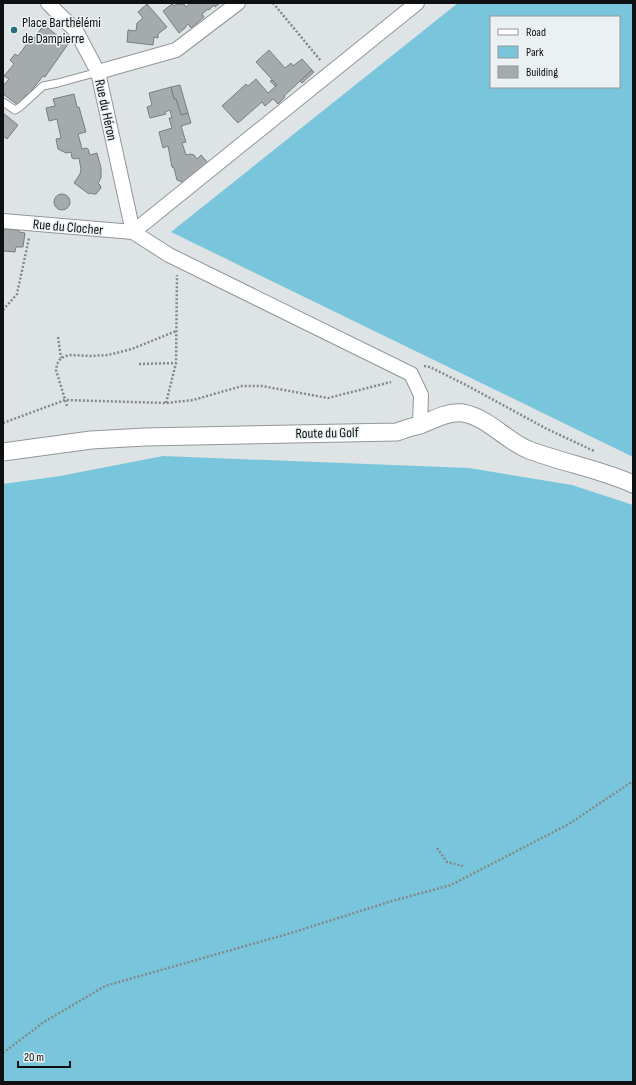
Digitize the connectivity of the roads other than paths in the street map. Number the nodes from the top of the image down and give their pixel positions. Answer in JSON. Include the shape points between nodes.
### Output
{"nodes":[{"id":1,"x":48,"y":3,"type":"edge"},
{"id":2,"x":238,"y":3,"type":"edge"},
{"id":3,"x":417,"y":3,"type":"edge"},
{"id":4,"x":98,"y":72,"type":"junction"},
{"id":5,"x":3,"y":102,"type":"edge"},
{"id":6,"x":3,"y":221,"type":"edge"},
{"id":7,"x":133,"y":232,"type":"junction"},
{"id":8,"x":420,"y":424,"type":"junction"},
{"id":9,"x":3,"y":452,"type":"edge"},
{"id":10,"x":633,"y":484,"type":"edge"}],
"edges":[{"from":1,"to":4,"type":"street","name":"Rue du Héron","via":[[76,31]]},
{"from":2,"to":4,"type":"street","via":[[176,50]]},
{"from":3,"to":7,"type":"street"},
{"from":4,"to":5,"type":"lane","via":[[43,86],[15,110]]},
{"from":4,"to":7,"type":"street","name":"Rue du Héron"},
{"from":6,"to":7,"type":"street","name":"Rue du Clocher"},
{"from":7,"to":8,"type":"street","via":[[169,255],[411,374],[421,395]]},
{"from":8,"to":9,"type":"street","name":"Route du Golf","via":[[397,432],[145,437],[91,440]]},
{"from":8,"to":10,"type":"street","name":"Route du Golf","via":[[443,415],[463,413],[484,421],[528,450],[618,477]]}]}
